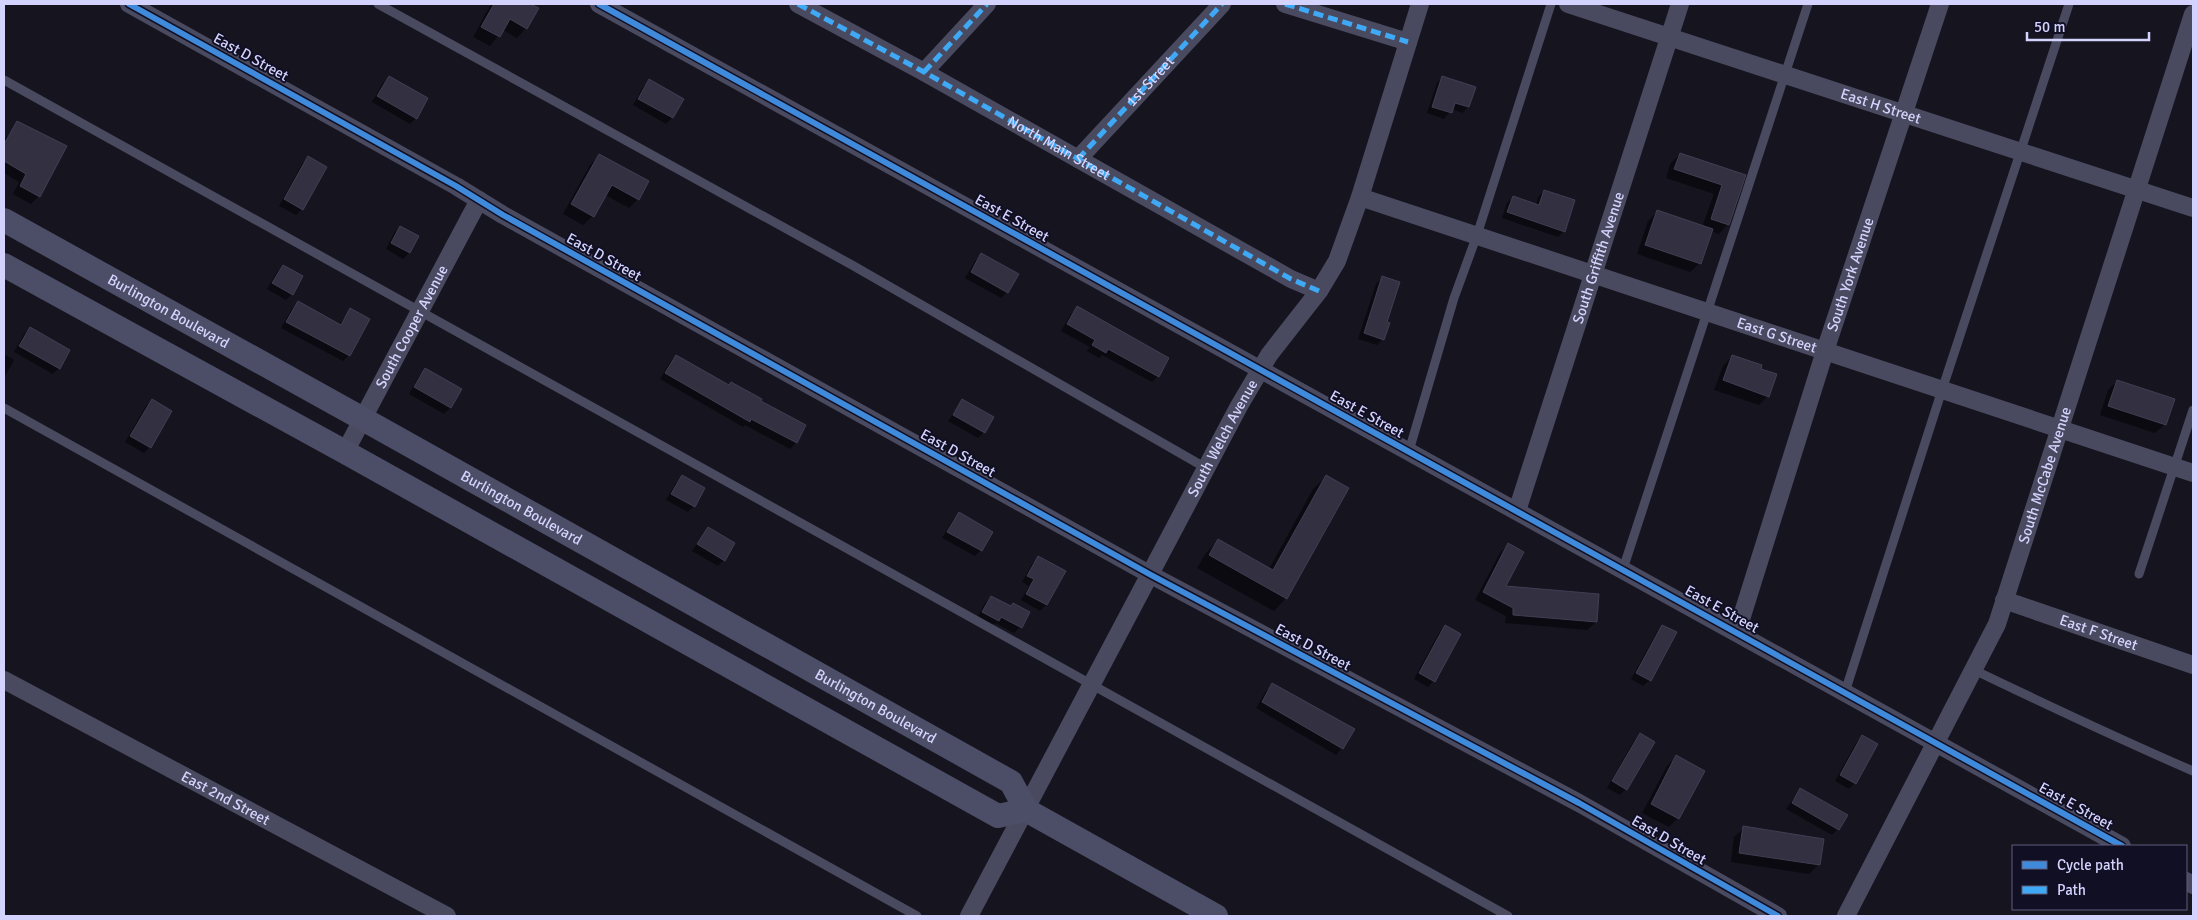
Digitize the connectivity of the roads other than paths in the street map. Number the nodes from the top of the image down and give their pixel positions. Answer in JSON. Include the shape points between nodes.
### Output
{"nodes":[{"id":1,"x":130,"y":4,"type":"edge"},
{"id":2,"x":378,"y":4,"type":"edge"},
{"id":3,"x":599,"y":4,"type":"edge"},
{"id":4,"x":798,"y":4,"type":"edge"},
{"id":5,"x":987,"y":4,"type":"edge"},
{"id":6,"x":1222,"y":4,"type":"edge"},
{"id":7,"x":1285,"y":4,"type":"edge"},
{"id":8,"x":1420,"y":4,"type":"edge"},
{"id":9,"x":1551,"y":4,"type":"edge"},
{"id":10,"x":1568,"y":4,"type":"edge"},
{"id":11,"x":1680,"y":4,"type":"edge"},
{"id":12,"x":1808,"y":4,"type":"edge"},
{"id":13,"x":1940,"y":4,"type":"edge"},
{"id":14,"x":2068,"y":4,"type":"edge"},
{"id":15,"x":2193,"y":14,"type":"edge"},
{"id":16,"x":1669,"y":37,"type":"junction"},
{"id":17,"x":1408,"y":42,"type":"junction"},
{"id":18,"x":924,"y":72,"type":"junction"},
{"id":19,"x":1784,"y":74,"type":"junction"},
{"id":20,"x":4,"y":80,"type":"edge"},
{"id":21,"x":1904,"y":113,"type":"junction"},
{"id":22,"x":2020,"y":151,"type":"junction"},
{"id":23,"x":1078,"y":159,"type":"junction"},
{"id":24,"x":2136,"y":189,"type":"junction"},
{"id":25,"x":1360,"y":197,"type":"junction"},
{"id":26,"x":479,"y":200,"type":"junction"},
{"id":27,"x":2193,"y":208,"type":"edge"},
{"id":28,"x":4,"y":220,"type":"edge"},
{"id":29,"x":1477,"y":235,"type":"junction"},
{"id":30,"x":4,"y":265,"type":"edge"},
{"id":31,"x":1593,"y":274,"type":"junction"},
{"id":32,"x":1319,"y":292,"type":"junction"},
{"id":33,"x":420,"y":312,"type":"junction"},
{"id":34,"x":1707,"y":312,"type":"junction"},
{"id":35,"x":1825,"y":351,"type":"junction"},
{"id":36,"x":1261,"y":370,"type":"junction"},
{"id":37,"x":1942,"y":390,"type":"junction"},
{"id":38,"x":4,"y":408,"type":"edge"},
{"id":39,"x":2193,"y":410,"type":"edge"},
{"id":40,"x":363,"y":418,"type":"junction"},
{"id":41,"x":2059,"y":430,"type":"junction"},
{"id":42,"x":1409,"y":451,"type":"junction"},
{"id":43,"x":345,"y":452,"type":"junction"},
{"id":44,"x":2174,"y":467,"type":"junction"},
{"id":45,"x":1206,"y":468,"type":"junction"},
{"id":46,"x":2193,"y":473,"type":"edge"},
{"id":47,"x":1518,"y":511,"type":"junction"},
{"id":48,"x":1623,"y":569,"type":"junction"},
{"id":49,"x":2139,"y":574,"type":"dead end"},
{"id":50,"x":1151,"y":575,"type":"junction"},
{"id":51,"x":2004,"y":600,"type":"junction"},
{"id":52,"x":1737,"y":632,"type":"junction"},
{"id":53,"x":2193,"y":666,"type":"edge"},
{"id":54,"x":1974,"y":670,"type":"junction"},
{"id":55,"x":4,"y":680,"type":"edge"},
{"id":56,"x":1093,"y":686,"type":"junction"},
{"id":57,"x":1846,"y":692,"type":"junction"},
{"id":58,"x":1936,"y":744,"type":"junction"},
{"id":59,"x":2193,"y":771,"type":"edge"},
{"id":60,"x":1026,"y":810,"type":"junction"},
{"id":61,"x":2120,"y":845,"type":"edge"},
{"id":62,"x":447,"y":916,"type":"edge"},
{"id":63,"x":917,"y":916,"type":"edge"},
{"id":64,"x":969,"y":916,"type":"edge"},
{"id":65,"x":1216,"y":916,"type":"edge"},
{"id":66,"x":1508,"y":916,"type":"edge"},
{"id":67,"x":1778,"y":916,"type":"edge"},
{"id":68,"x":1846,"y":916,"type":"edge"}],
"edges":[{"from":1,"to":26,"type":"street","name":"East D Street"},
{"from":2,"to":45,"type":"lane","via":[[852,265]]},
{"from":3,"to":36,"type":"street","name":"East E Street"},
{"from":4,"to":18,"type":"street","name":"North Main Street"},
{"from":5,"to":18,"type":"street"},
{"from":6,"to":23,"type":"street","name":"1st Street"},
{"from":7,"to":17,"type":"street"},
{"from":8,"to":17,"type":"street","name":"South Welch Avenue"},
{"from":9,"to":29,"type":"lane"},
{"from":10,"to":16,"type":"street","name":"East H Street"},
{"from":11,"to":16,"type":"street","name":"South Griffith Avenue"},
{"from":12,"to":19,"type":"lane"},
{"from":13,"to":21,"type":"street","name":"South York Avenue"},
{"from":14,"to":22,"type":"lane"},
{"from":15,"to":24,"type":"street","name":"South McCabe Avenue"},
{"from":16,"to":19,"type":"street","name":"East H Street"},
{"from":16,"to":31,"type":"street","name":"South Griffith Avenue"},
{"from":17,"to":25,"type":"street","name":"South Welch Avenue"},
{"from":18,"to":23,"type":"street","name":"North Main Street"},
{"from":19,"to":21,"type":"street","name":"East H Street"},
{"from":19,"to":34,"type":"lane"},
{"from":20,"to":33,"type":"lane"},
{"from":21,"to":22,"type":"street","name":"East H Street"},
{"from":21,"to":35,"type":"street","name":"South York Avenue"},
{"from":22,"to":24,"type":"street","name":"East H Street"},
{"from":22,"to":37,"type":"lane"},
{"from":23,"to":32,"type":"street","name":"North Main Street"},
{"from":24,"to":27,"type":"street","name":"East H Street"},
{"from":24,"to":41,"type":"street","name":"South McCabe Avenue"},
{"from":25,"to":29,"type":"street","name":"East G Street"},
{"from":25,"to":32,"type":"street","name":"South Welch Avenue","via":[[1337,262]]},
{"from":26,"to":33,"type":"street","name":"South Cooper Avenue"},
{"from":26,"to":50,"type":"street","name":"East D Street"},
{"from":28,"to":40,"type":"street","name":"Burlington Boulevard"},
{"from":29,"to":31,"type":"street","name":"East G Street"},
{"from":29,"to":42,"type":"lane","via":[[1454,298]]},
{"from":30,"to":43,"type":"street"},
{"from":31,"to":34,"type":"street","name":"East G Street"},
{"from":31,"to":47,"type":"street","name":"South Griffith Avenue"},
{"from":32,"to":36,"type":"street","name":"South Welch Avenue","via":[[1269,355]]},
{"from":33,"to":40,"type":"street","name":"South Cooper Avenue"},
{"from":33,"to":56,"type":"lane"},
{"from":34,"to":35,"type":"street","name":"East G Street"},
{"from":34,"to":48,"type":"lane"},
{"from":35,"to":37,"type":"street","name":"East G Street"},
{"from":35,"to":52,"type":"street","name":"South York Avenue"},
{"from":36,"to":42,"type":"street","name":"East E Street"},
{"from":36,"to":45,"type":"street","name":"South Welch Avenue"},
{"from":37,"to":41,"type":"street","name":"East G Street"},
{"from":37,"to":57,"type":"lane"},
{"from":38,"to":63,"type":"lane"},
{"from":39,"to":44,"type":"lane"},
{"from":40,"to":43,"type":"street","name":"South Cooper Avenue"},
{"from":40,"to":60,"type":"street","name":"Burlington Boulevard","via":[[1012,782]]},
{"from":41,"to":44,"type":"street","name":"East G Street"},
{"from":41,"to":51,"type":"street","name":"South McCabe Avenue"},
{"from":42,"to":47,"type":"street","name":"East E Street"},
{"from":43,"to":60,"type":"street","via":[[998,816]]},
{"from":44,"to":46,"type":"street","name":"East G Street"},
{"from":44,"to":49,"type":"lane"},
{"from":45,"to":50,"type":"street","name":"South Welch Avenue"},
{"from":47,"to":48,"type":"street","name":"East E Street"},
{"from":48,"to":52,"type":"street","name":"East E Street"},
{"from":50,"to":56,"type":"street","name":"South Welch Avenue"},
{"from":50,"to":67,"type":"street","name":"East D Street","via":[[1579,803]]},
{"from":51,"to":53,"type":"street","name":"East F Street"},
{"from":51,"to":54,"type":"street","name":"South McCabe Avenue","via":[[1997,624]]},
{"from":52,"to":57,"type":"street","name":"East E Street"},
{"from":54,"to":58,"type":"street","name":"South McCabe Avenue"},
{"from":54,"to":59,"type":"lane"},
{"from":55,"to":62,"type":"street","name":"East 2nd Street"},
{"from":56,"to":60,"type":"street","name":"South Welch Avenue"},
{"from":56,"to":66,"type":"lane"},
{"from":57,"to":58,"type":"street","name":"East E Street"},
{"from":58,"to":61,"type":"street","name":"East E Street"},
{"from":58,"to":68,"type":"street","name":"South McCabe Avenue"},
{"from":60,"to":64,"type":"street","name":"South Welch Avenue"},
{"from":60,"to":65,"type":"street"}]}
